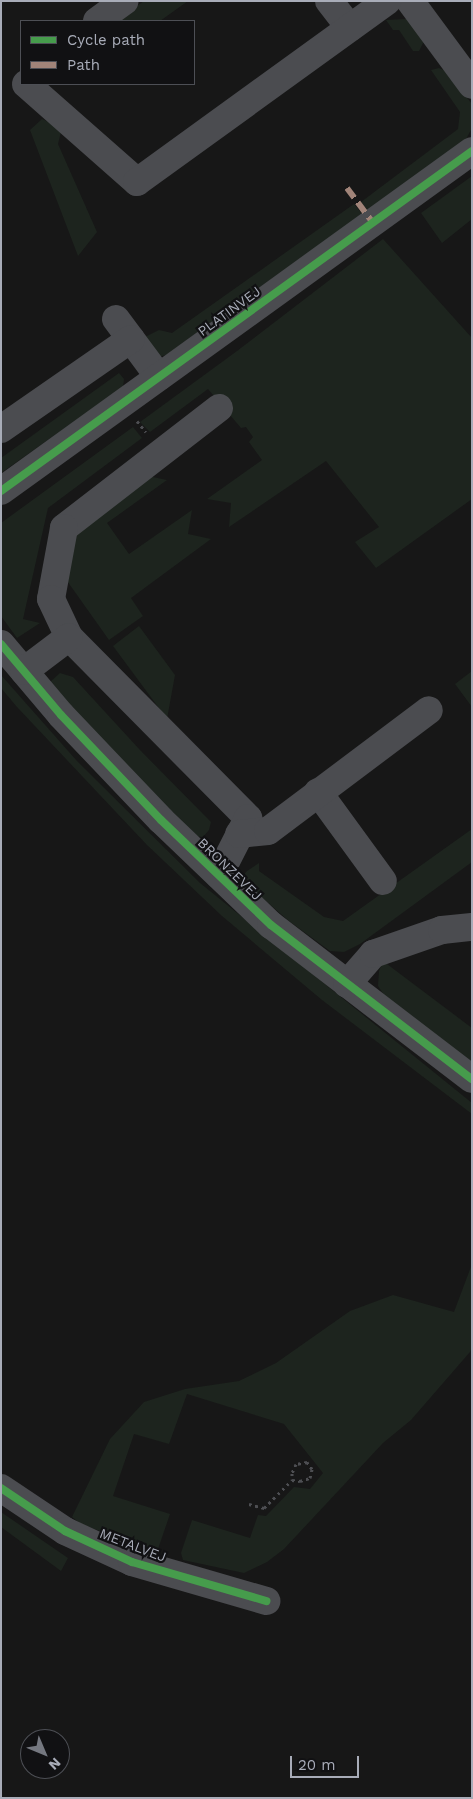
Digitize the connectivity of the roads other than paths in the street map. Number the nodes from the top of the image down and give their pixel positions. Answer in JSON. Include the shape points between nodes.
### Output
{"nodes":[{"id":1,"x":125,"y":1,"type":"edge"},
{"id":2,"x":329,"y":1,"type":"edge"},
{"id":3,"x":387,"y":1,"type":"edge"},
{"id":4,"x":410,"y":1,"type":"edge"},
{"id":5,"x":98,"y":20,"type":"edge"},
{"id":6,"x":350,"y":28,"type":"junction"},
{"id":7,"x":27,"y":85,"type":"edge"},
{"id":8,"x":472,"y":85,"type":"edge"},
{"id":9,"x":472,"y":151,"type":"edge"},
{"id":10,"x":159,"y":377,"type":"junction"},
{"id":11,"x":219,"y":408,"type":"dead end"},
{"id":12,"x":1,"y":429,"type":"edge"},
{"id":13,"x":1,"y":490,"type":"edge"},
{"id":14,"x":69,"y":636,"type":"junction"},
{"id":15,"x":1,"y":644,"type":"edge"},
{"id":16,"x":24,"y":671,"type":"junction"},
{"id":17,"x":429,"y":710,"type":"dead end"},
{"id":18,"x":318,"y":792,"type":"junction"},
{"id":19,"x":239,"y":834,"type":"junction"},
{"id":20,"x":219,"y":875,"type":"junction"},
{"id":21,"x":383,"y":880,"type":"dead end"},
{"id":22,"x":472,"y":927,"type":"edge"},
{"id":23,"x":347,"y":984,"type":"junction"},
{"id":24,"x":472,"y":1079,"type":"edge"},
{"id":25,"x":1,"y":1488,"type":"edge"},
{"id":26,"x":266,"y":1601,"type":"dead end"}],
"edges":[{"from":1,"to":5,"type":"street"},
{"from":2,"to":6,"type":"street"},
{"from":3,"to":6,"type":"street"},
{"from":4,"to":8,"type":"street"},
{"from":6,"to":7,"type":"street","via":[[137,182]]},
{"from":9,"to":10,"type":"street","name":"PLATINVEJ"},
{"from":10,"to":12,"type":"street","via":[[124,329]]},
{"from":10,"to":13,"type":"street","name":"PLATINVEJ"},
{"from":11,"to":14,"type":"street","via":[[64,528],[50,599]]},
{"from":14,"to":16,"type":"street"},
{"from":14,"to":19,"type":"street","via":[[248,818]]},
{"from":15,"to":16,"type":"street","name":"BRONZEVEJ"},
{"from":16,"to":20,"type":"street","name":"BRONZEVEJ","via":[[61,715],[161,820]]},
{"from":17,"to":18,"type":"street"},
{"from":18,"to":19,"type":"street","via":[[268,831]]},
{"from":18,"to":21,"type":"street"},
{"from":19,"to":20,"type":"street"},
{"from":20,"to":23,"type":"street","name":"BRONZEVEJ","via":[[271,926]]},
{"from":22,"to":23,"type":"street","via":[[442,930],[373,954]]},
{"from":23,"to":24,"type":"street","name":"BRONZEVEJ"},
{"from":25,"to":26,"type":"street","name":"METALVEJ","via":[[65,1531],[132,1562]]}]}
